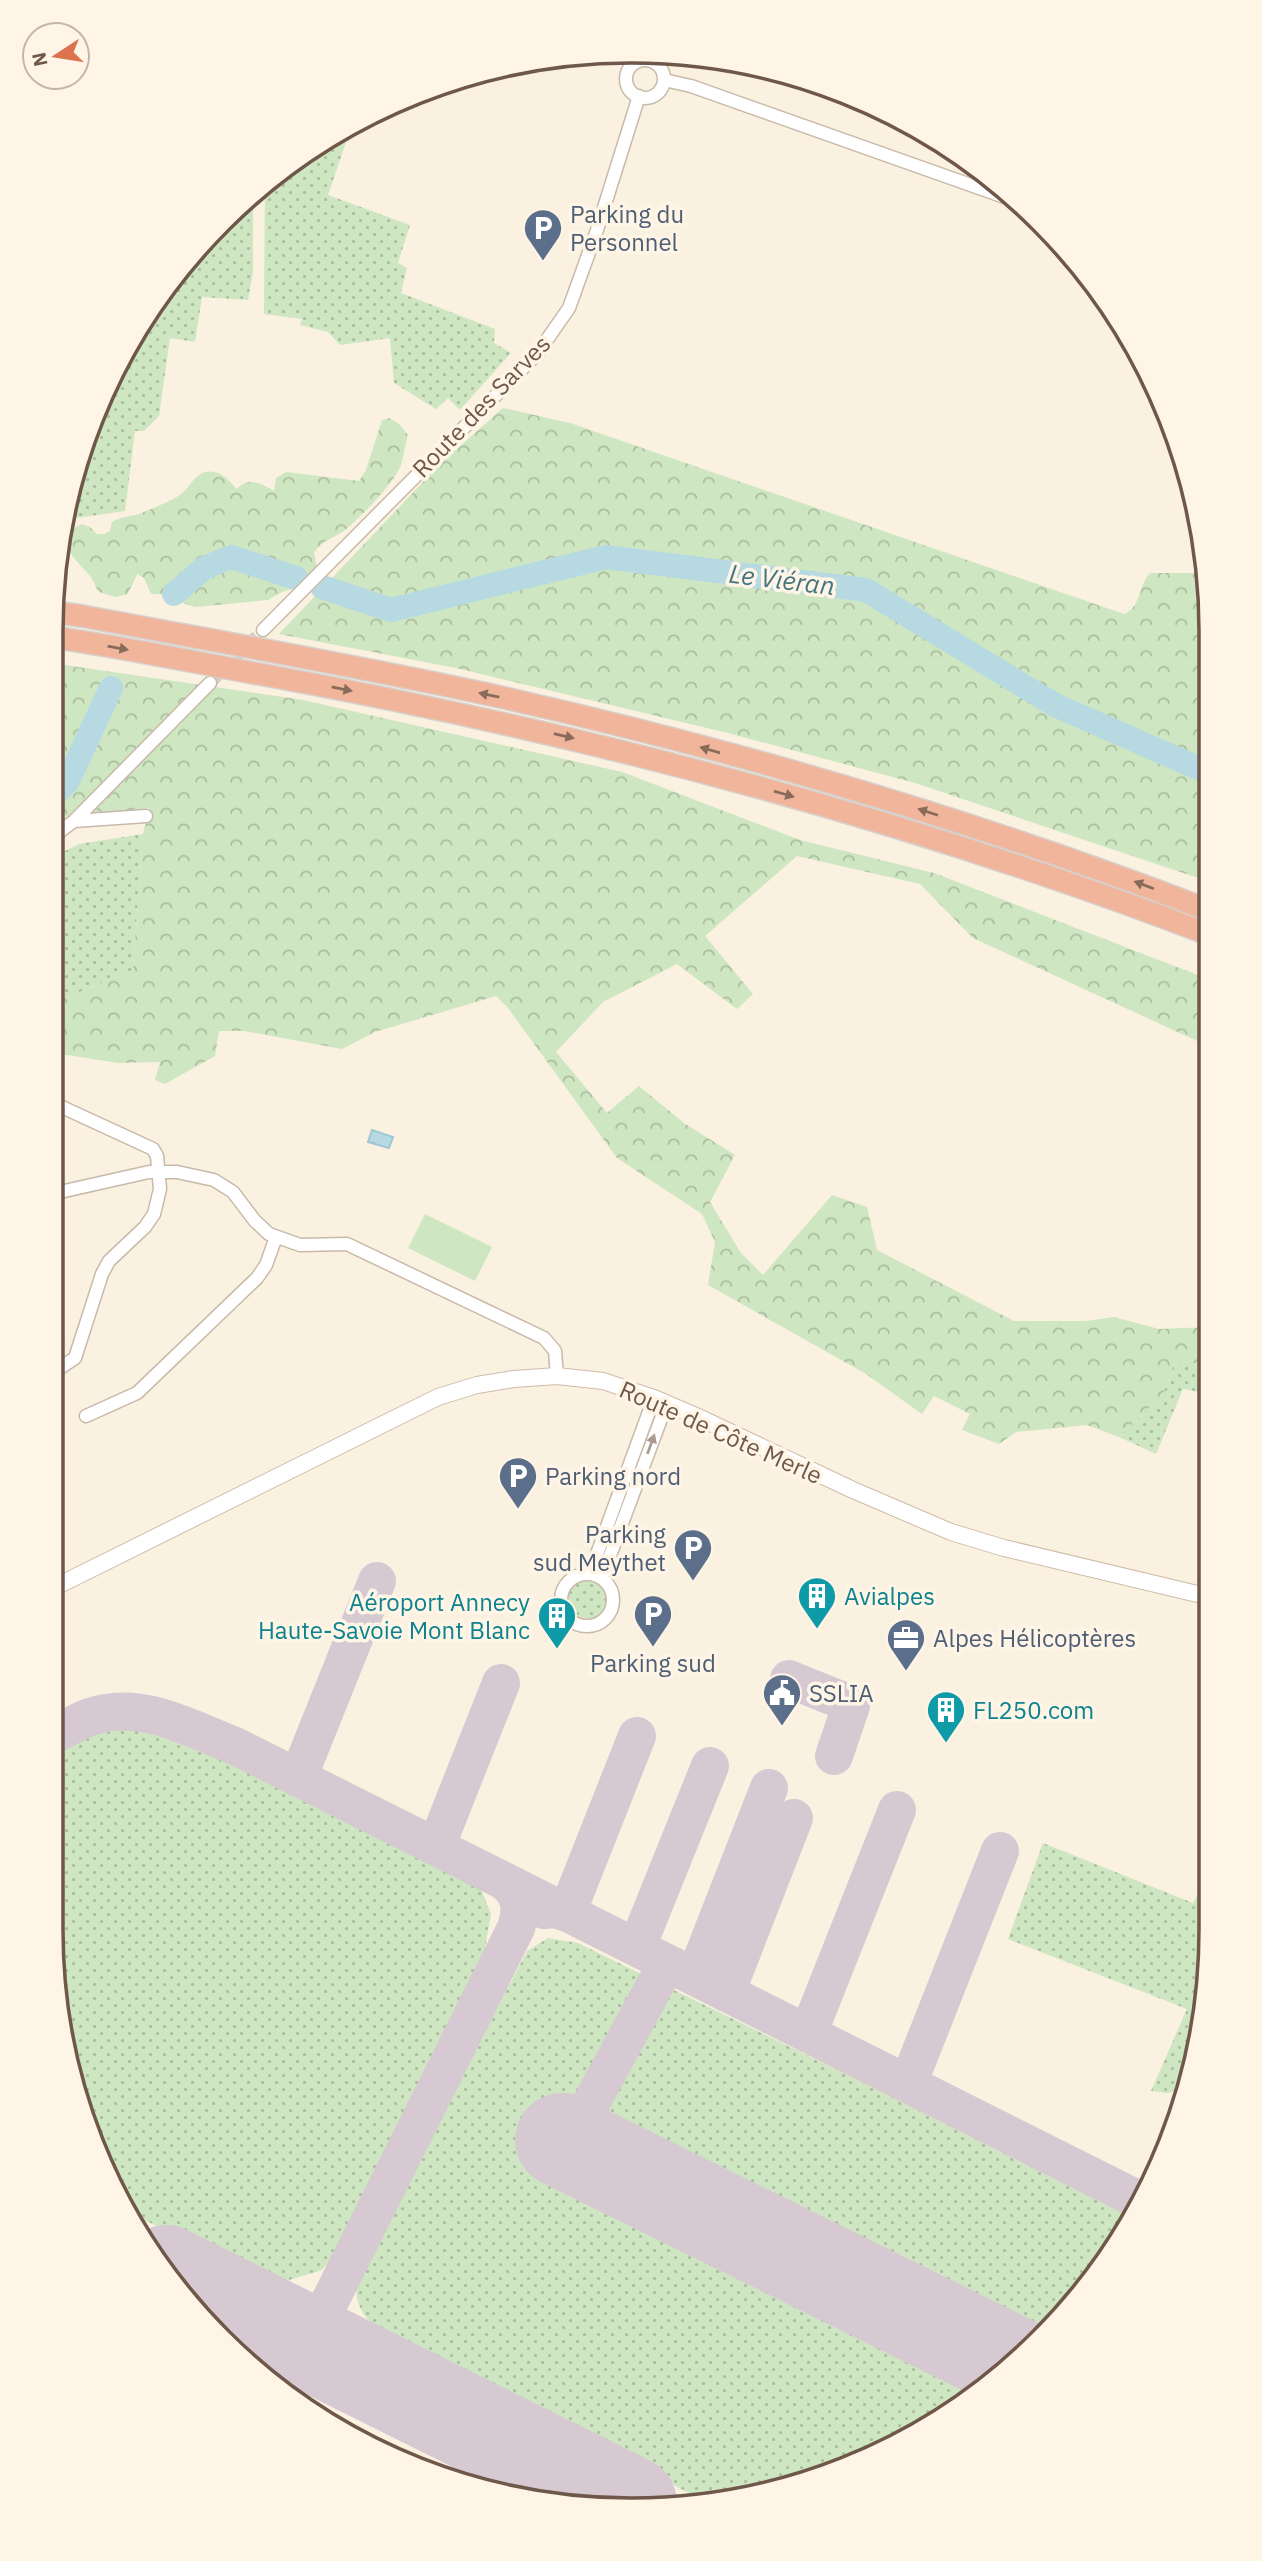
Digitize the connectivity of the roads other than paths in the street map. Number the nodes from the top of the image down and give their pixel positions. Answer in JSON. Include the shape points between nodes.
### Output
{"nodes":[{"id":1,"x":635,"y":63,"type":"edge"},
{"id":2,"x":656,"y":64,"type":"edge"},
{"id":3,"x":664,"y":80,"type":"junction"},
{"id":4,"x":639,"y":96,"type":"junction"},
{"id":5,"x":992,"y":193,"type":"edge"},
{"id":6,"x":63,"y":614,"type":"edge"},
{"id":7,"x":263,"y":630,"type":"tunnel mouth"},
{"id":8,"x":63,"y":640,"type":"edge"},
{"id":9,"x":210,"y":683,"type":"tunnel mouth"},
{"id":10,"x":146,"y":816,"type":"dead end"},
{"id":11,"x":74,"y":821,"type":"junction"},
{"id":12,"x":63,"y":829,"type":"edge"},
{"id":13,"x":1199,"y":906,"type":"edge"},
{"id":14,"x":1199,"y":931,"type":"edge"},
{"id":15,"x":63,"y":1108,"type":"edge"},
{"id":16,"x":159,"y":1171,"type":"junction"},
{"id":17,"x":63,"y":1191,"type":"edge"},
{"id":18,"x":276,"y":1237,"type":"junction"},
{"id":19,"x":63,"y":1367,"type":"edge"},
{"id":20,"x":557,"y":1376,"type":"junction"},
{"id":21,"x":660,"y":1400,"type":"junction"},
{"id":22,"x":86,"y":1416,"type":"dead end"},
{"id":23,"x":596,"y":1575,"type":"dead end"},
{"id":24,"x":63,"y":1583,"type":"edge"},
{"id":25,"x":1199,"y":1594,"type":"edge"}],
"edges":[{"from":1,"to":4,"type":"street","via":[[627,73],[628,86]]},
{"from":2,"to":3,"type":"street"},
{"from":3,"to":4,"type":"street","via":[[656,94]]},
{"from":3,"to":5,"type":"street"},
{"from":4,"to":7,"type":"street","name":"Route des Sarves","via":[[569,308],[537,354]]},
{"from":13,"to":6,"type":"highway","one_way":true,"via":[[920,810],[683,742],[496,696]]},
{"from":8,"to":14,"type":"highway","one_way":true,"via":[[480,717],[674,763],[913,831]]},
{"from":9,"to":11,"type":"street"},
{"from":10,"to":11,"type":"street"},
{"from":11,"to":12,"type":"street"},
{"from":15,"to":16,"type":"street","via":[[153,1149]]},
{"from":16,"to":17,"type":"street"},
{"from":16,"to":18,"type":"street","via":[[214,1180],[233,1192],[255,1221]]},
{"from":16,"to":19,"type":"street","via":[[154,1214],[106,1266],[78,1352]]},
{"from":18,"to":20,"type":"street","via":[[300,1245],[352,1246],[524,1328],[552,1346]]},
{"from":18,"to":22,"type":"street","via":[[257,1278],[138,1393]]},
{"from":20,"to":21,"type":"main road","name":"Route de Côte Merle","via":[[603,1381]]},
{"from":20,"to":24,"type":"main road","name":"Route de Côte Merle","via":[[502,1380],[438,1397]]},
{"from":21,"to":23,"type":"street"},
{"from":21,"to":25,"type":"main road","name":"Route de Côte Merle","via":[[951,1532]]}]}
